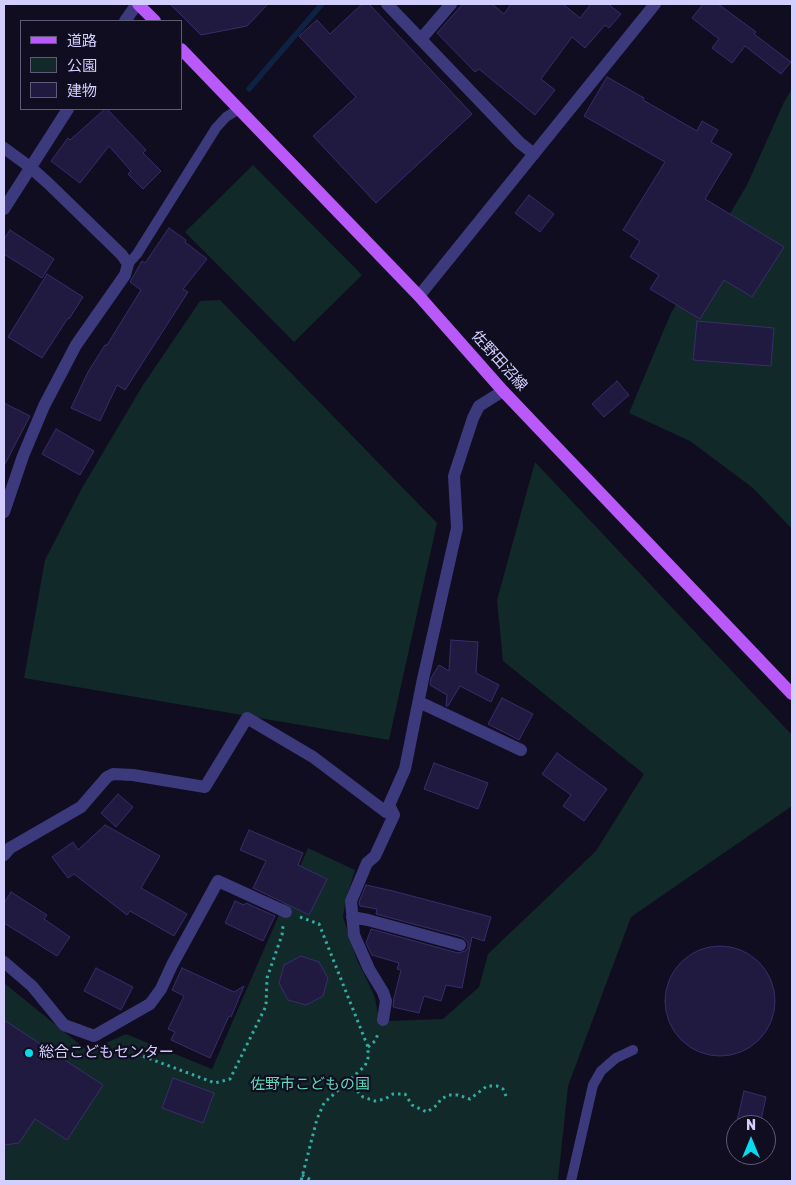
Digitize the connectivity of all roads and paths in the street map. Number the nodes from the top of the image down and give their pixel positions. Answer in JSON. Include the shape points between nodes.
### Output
{"nodes":[{"id":1,"x":137,"y":4,"type":"edge"},
{"id":2,"x":387,"y":4,"type":"edge"},
{"id":3,"x":451,"y":4,"type":"edge"},
{"id":4,"x":655,"y":4,"type":"edge"},
{"id":5,"x":126,"y":20,"type":"edge"},
{"id":6,"x":154,"y":20,"type":"edge"},
{"id":7,"x":421,"y":39,"type":"junction"},
{"id":8,"x":182,"y":50,"type":"edge"},
{"id":9,"x":238,"y":109,"type":"junction"},
{"id":10,"x":67,"y":110,"type":"edge"},
{"id":11,"x":4,"y":148,"type":"edge"},
{"id":12,"x":534,"y":154,"type":"junction"},
{"id":13,"x":30,"y":168,"type":"junction"},
{"id":14,"x":4,"y":209,"type":"edge"},
{"id":15,"x":128,"y":264,"type":"junction"},
{"id":16,"x":419,"y":296,"type":"junction"},
{"id":17,"x":503,"y":391,"type":"junction"},
{"id":18,"x":4,"y":512,"type":"edge"},
{"id":19,"x":792,"y":694,"type":"edge"},
{"id":20,"x":419,"y":702,"type":"junction"},
{"id":21,"x":521,"y":750,"type":"dead end"},
{"id":22,"x":389,"y":805,"type":"junction"},
{"id":23,"x":4,"y":855,"type":"edge"},
{"id":24,"x":286,"y":912,"type":"junction"},
{"id":25,"x":352,"y":917,"type":"junction"},
{"id":26,"x":460,"y":945,"type":"dead end"},
{"id":27,"x":4,"y":962,"type":"edge"},
{"id":28,"x":383,"y":1020,"type":"dead end"},
{"id":29,"x":633,"y":1050,"type":"dead end"},
{"id":30,"x":137,"y":1054,"type":"dead end"},
{"id":31,"x":348,"y":1082,"type":"junction"},
{"id":32,"x":506,"y":1096,"type":"dead end"},
{"id":33,"x":302,"y":1175,"type":"junction"},
{"id":34,"x":301,"y":1181,"type":"edge"},
{"id":35,"x":313,"y":1181,"type":"edge"},
{"id":36,"x":571,"y":1181,"type":"edge"}],
"edges":[{"from":1,"to":5,"type":"street"},
{"from":1,"to":6,"type":"main road"},
{"from":2,"to":7,"type":"street"},
{"from":3,"to":7,"type":"street"},
{"from":4,"to":12,"type":"street"},
{"from":7,"to":12,"type":"street"},
{"from":8,"to":9,"type":"main road","name":"佐野田沼線"},
{"from":9,"to":15,"type":"lane","via":[[216,128],[138,254]]},
{"from":9,"to":16,"type":"main road","name":"佐野田沼線"},
{"from":10,"to":13,"type":"street"},
{"from":11,"to":13,"type":"street"},
{"from":12,"to":16,"type":"street"},
{"from":13,"to":14,"type":"street"},
{"from":13,"to":15,"type":"street"},
{"from":15,"to":18,"type":"street","via":[[125,274],[76,345],[44,406]]},
{"from":16,"to":17,"type":"main road","name":"佐野田沼線"},
{"from":17,"to":19,"type":"main road","name":"佐野田沼線"},
{"from":17,"to":20,"type":"street","via":[[479,406],[454,476],[457,528]]},
{"from":20,"to":21,"type":"street"},
{"from":20,"to":22,"type":"street","via":[[406,769]]},
{"from":22,"to":23,"type":"street","via":[[386,812],[313,757],[247,718],[205,787],[113,774],[81,807],[10,848]]},
{"from":22,"to":25,"type":"street","via":[[394,815],[375,856],[367,863],[351,901]]},
{"from":24,"to":27,"type":"street","via":[[218,881],[150,1004],[94,1036],[64,1025],[32,986]]},
{"from":24,"to":30,"type":"path","via":[[268,978],[266,1006],[230,1078],[215,1083]]},
{"from":24,"to":31,"type":"path","via":[[319,924],[368,1047],[365,1066]]},
{"from":25,"to":26,"type":"street"},
{"from":25,"to":28,"type":"street","via":[[354,935],[386,1001]]},
{"from":29,"to":36,"type":"lane","via":[[616,1058],[601,1071],[593,1085]]},
{"from":31,"to":32,"type":"path","via":[[363,1097],[375,1101],[393,1094],[406,1094],[412,1105],[427,1112],[449,1095],[470,1099],[487,1086],[503,1089]]},
{"from":31,"to":33,"type":"path","via":[[324,1103]]},
{"from":33,"to":34,"type":"path"},
{"from":33,"to":35,"type":"path"}]}
